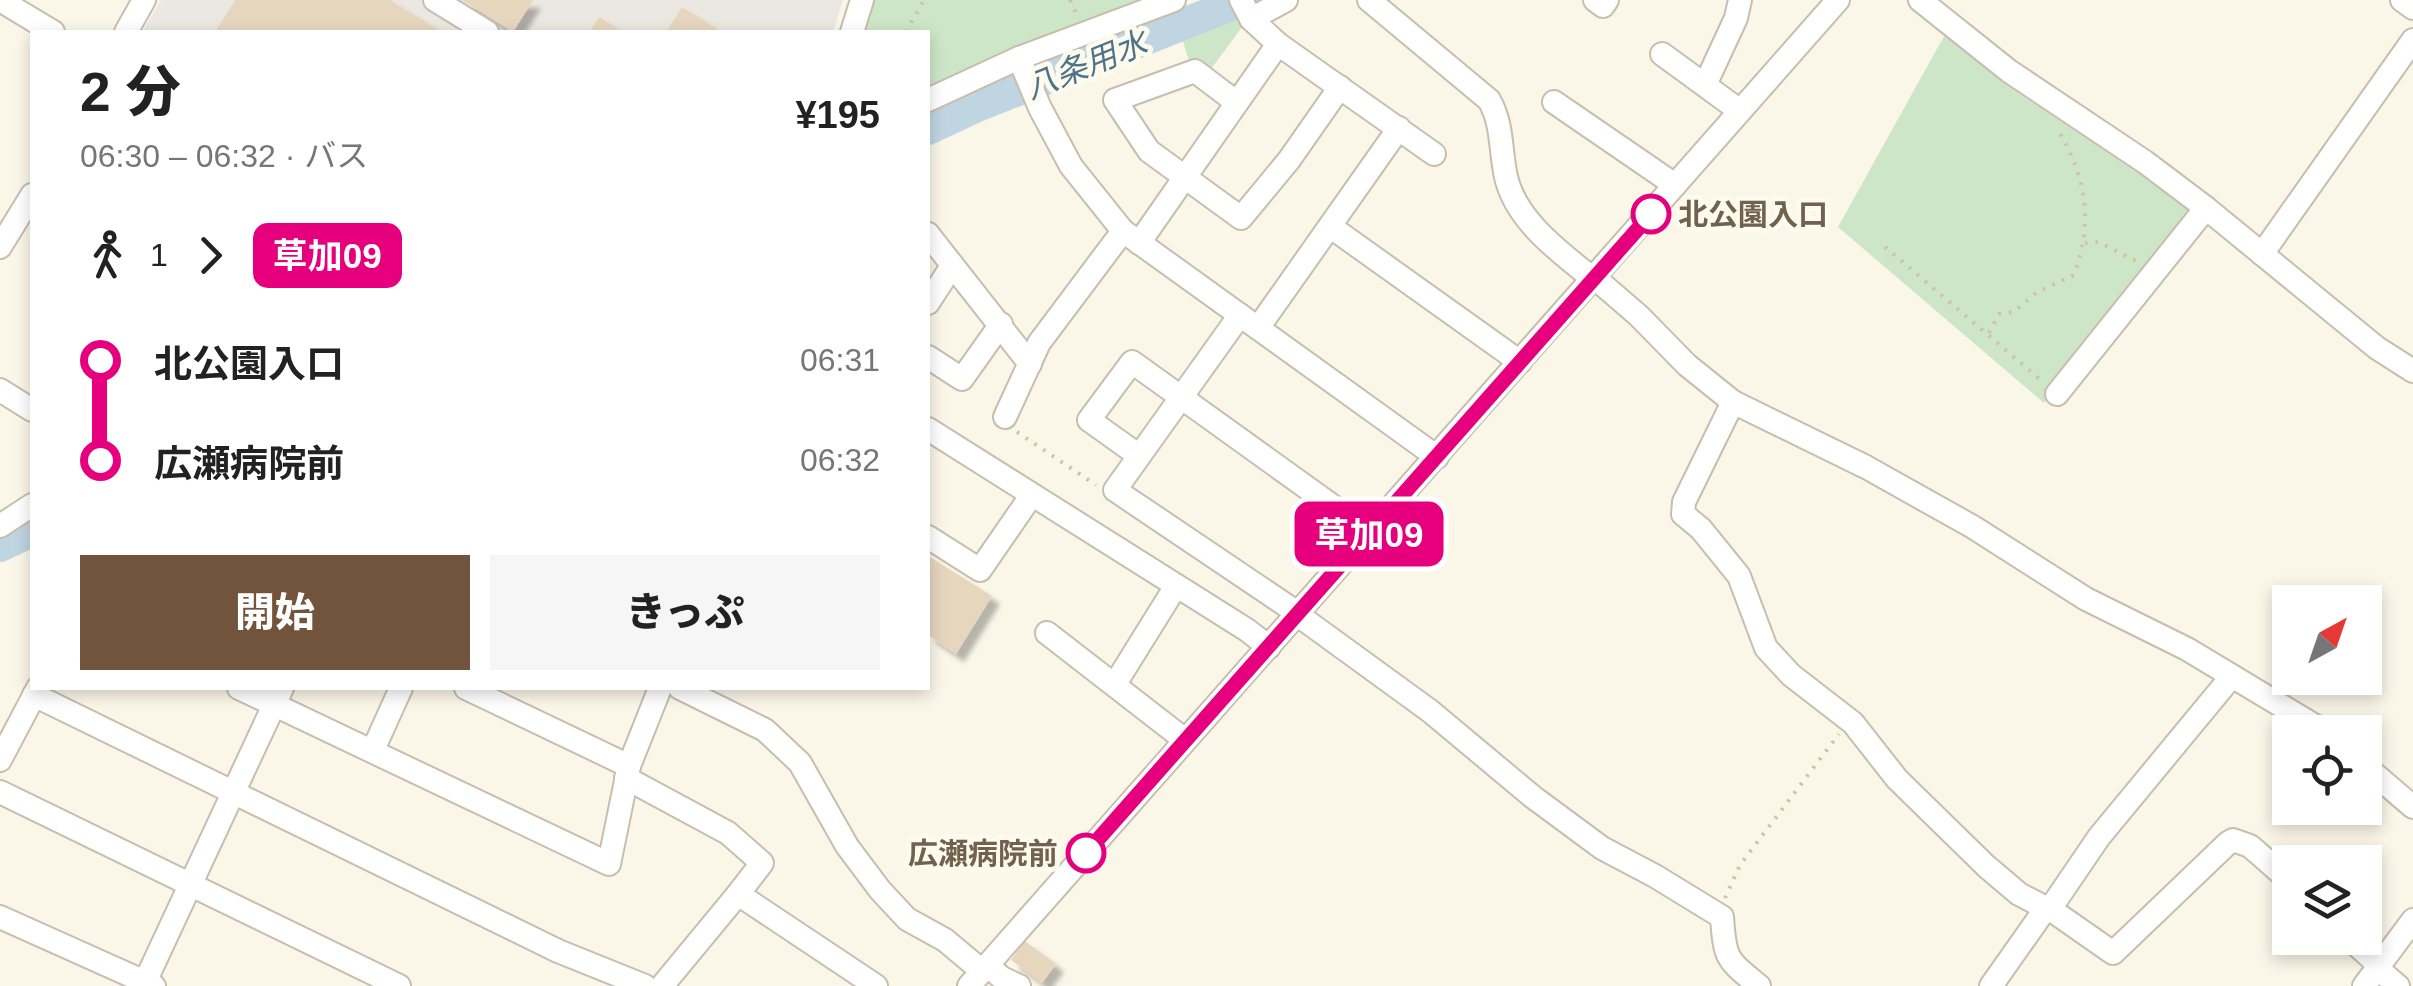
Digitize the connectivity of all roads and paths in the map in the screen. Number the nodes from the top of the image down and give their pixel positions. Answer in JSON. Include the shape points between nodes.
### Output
{"nodes":[{"id":1,"x":0,"y":0,"type":"edge"},
{"id":2,"x":144,"y":0,"type":"edge"},
{"id":3,"x":435,"y":0,"type":"edge"},
{"id":4,"x":862,"y":0,"type":"edge"},
{"id":5,"x":924,"y":0,"type":"edge"},
{"id":6,"x":1174,"y":0,"type":"edge"},
{"id":7,"x":1286,"y":0,"type":"edge"},
{"id":8,"x":1369,"y":0,"type":"edge"},
{"id":9,"x":1594,"y":0,"type":"edge"},
{"id":10,"x":1606,"y":0,"type":"edge"},
{"id":11,"x":1740,"y":0,"type":"edge"},
{"id":12,"x":1838,"y":0,"type":"edge"},
{"id":13,"x":1920,"y":0,"type":"edge"},
{"id":14,"x":2402,"y":0,"type":"edge"},
{"id":15,"x":2413,"y":8,"type":"edge"},
{"id":16,"x":1246,"y":10,"type":"edge"},
{"id":17,"x":50,"y":30,"type":"edge"},
{"id":18,"x":127,"y":30,"type":"edge"},
{"id":19,"x":483,"y":30,"type":"edge"},
{"id":20,"x":853,"y":30,"type":"edge"},
{"id":21,"x":907,"y":30,"type":"edge"},
{"id":22,"x":2413,"y":40,"type":"edge"},
{"id":23,"x":1278,"y":44,"type":"junction"},
{"id":24,"x":1662,"y":54,"type":"dead end"},
{"id":25,"x":1021,"y":64,"type":"junction"},
{"id":26,"x":1705,"y":86,"type":"junction"},
{"id":27,"x":1340,"y":87,"type":"junction"},
{"id":28,"x":930,"y":99,"type":"edge"},
{"id":29,"x":1236,"y":102,"type":"junction"},
{"id":30,"x":1554,"y":102,"type":"dead end"},
{"id":31,"x":1740,"y":111,"type":"junction"},
{"id":32,"x":2056,"y":127,"type":"dead end"},
{"id":33,"x":1399,"y":128,"type":"junction"},
{"id":34,"x":1434,"y":154,"type":"dead end"},
{"id":35,"x":1184,"y":179,"type":"junction"},
{"id":36,"x":1676,"y":185,"type":"junction"},
{"id":37,"x":30,"y":198,"type":"edge"},
{"id":38,"x":2206,"y":208,"type":"junction"},
{"id":39,"x":1331,"y":227,"type":"junction"},
{"id":40,"x":930,"y":237,"type":"edge"},
{"id":41,"x":1131,"y":237,"type":"junction"},
{"id":42,"x":2086,"y":243,"type":"junction"},
{"id":43,"x":0,"y":247,"type":"edge"},
{"id":44,"x":1885,"y":247,"type":"dead end"},
{"id":45,"x":2262,"y":254,"type":"junction"},
{"id":46,"x":952,"y":266,"type":"junction"},
{"id":47,"x":2152,"y":275,"type":"junction"},
{"id":48,"x":1594,"y":278,"type":"junction"},
{"id":49,"x":930,"y":300,"type":"edge"},
{"id":50,"x":1249,"y":322,"type":"junction"},
{"id":51,"x":1001,"y":324,"type":"junction"},
{"id":52,"x":1988,"y":333,"type":"junction"},
{"id":53,"x":930,"y":358,"type":"edge"},
{"id":54,"x":1520,"y":362,"type":"junction"},
{"id":55,"x":1030,"y":364,"type":"junction"},
{"id":56,"x":2413,"y":372,"type":"edge"},
{"id":57,"x":0,"y":390,"type":"edge"},
{"id":58,"x":2057,"y":394,"type":"joint"},
{"id":59,"x":1182,"y":397,"type":"junction"},
{"id":60,"x":1732,"y":402,"type":"junction"},
{"id":61,"x":30,"y":409,"type":"edge"},
{"id":62,"x":1005,"y":417,"type":"joint"},
{"id":63,"x":930,"y":430,"type":"edge"},
{"id":64,"x":1138,"y":455,"type":"junction"},
{"id":65,"x":1437,"y":457,"type":"junction"},
{"id":66,"x":1114,"y":490,"type":"junction"},
{"id":67,"x":1031,"y":496,"type":"junction"},
{"id":68,"x":30,"y":506,"type":"edge"},
{"id":69,"x":0,"y":526,"type":"edge"},
{"id":70,"x":1370,"y":533,"type":"junction"},
{"id":71,"x":930,"y":538,"type":"edge"},
{"id":72,"x":1176,"y":586,"type":"junction"},
{"id":73,"x":1299,"y":614,"type":"junction"},
{"id":74,"x":1048,"y":633,"type":"dead end"},
{"id":75,"x":1269,"y":647,"type":"junction"},
{"id":76,"x":2232,"y":676,"type":"junction"},
{"id":77,"x":1114,"y":684,"type":"junction"},
{"id":78,"x":249,"y":690,"type":"edge"},
{"id":79,"x":400,"y":690,"type":"edge"},
{"id":80,"x":470,"y":690,"type":"edge"},
{"id":81,"x":659,"y":690,"type":"edge"},
{"id":82,"x":684,"y":690,"type":"edge"},
{"id":83,"x":732,"y":690,"type":"edge"},
{"id":84,"x":36,"y":691,"type":"edge"},
{"id":85,"x":278,"y":696,"type":"edge"},
{"id":86,"x":718,"y":707,"type":"junction"},
{"id":87,"x":2297,"y":715,"type":"edge"},
{"id":88,"x":1840,"y":732,"type":"dead end"},
{"id":89,"x":1185,"y":740,"type":"junction"},
{"id":90,"x":373,"y":750,"type":"junction"},
{"id":91,"x":1,"y":757,"type":"edge"},
{"id":92,"x":627,"y":772,"type":"junction"},
{"id":93,"x":2382,"y":780,"type":"edge"},
{"id":94,"x":232,"y":790,"type":"junction"},
{"id":95,"x":0,"y":792,"type":"edge"},
{"id":96,"x":2413,"y":806,"type":"edge"},
{"id":97,"x":2272,"y":865,"type":"edge"},
{"id":98,"x":190,"y":885,"type":"junction"},
{"id":99,"x":738,"y":894,"type":"junction"},
{"id":100,"x":2048,"y":908,"type":"junction"},
{"id":101,"x":0,"y":917,"type":"edge"},
{"id":102,"x":1722,"y":917,"type":"junction"},
{"id":103,"x":2413,"y":920,"type":"edge"},
{"id":104,"x":2374,"y":973,"type":"edge"},
{"id":105,"x":980,"y":974,"type":"edge"},
{"id":106,"x":150,"y":984,"type":"edge"},
{"id":107,"x":399,"y":986,"type":"edge"},
{"id":108,"x":645,"y":986,"type":"edge"},
{"id":109,"x":662,"y":986,"type":"edge"},
{"id":110,"x":876,"y":986,"type":"edge"},
{"id":111,"x":1019,"y":986,"type":"edge"},
{"id":112,"x":1760,"y":986,"type":"edge"},
{"id":113,"x":1992,"y":986,"type":"edge"},
{"id":114,"x":2398,"y":986,"type":"edge"}],
"edges":[{"from":1,"to":17,"type":"street"},
{"from":2,"to":18,"type":"street"},
{"from":3,"to":19,"type":"street"},
{"from":4,"to":20,"type":"street"},
{"from":5,"to":21,"type":"path"},
{"from":6,"to":25,"type":"street"},
{"from":7,"to":16,"type":"street"},
{"from":8,"to":48,"type":"street","via":[[1488,100],[1497,114],[1510,192],[1546,240]]},
{"from":9,"to":10,"type":"street","via":[[1602,6]]},
{"from":11,"to":26,"type":"street"},
{"from":12,"to":31,"type":"street"},
{"from":13,"to":38,"type":"street"},
{"from":14,"to":15,"type":"street"},
{"from":16,"to":23,"type":"street"},
{"from":22,"to":45,"type":"street"},
{"from":23,"to":27,"type":"street"},
{"from":23,"to":29,"type":"street"},
{"from":24,"to":26,"type":"street"},
{"from":25,"to":28,"type":"street"},
{"from":25,"to":41,"type":"street","via":[[1071,166]]},
{"from":26,"to":31,"type":"street"},
{"from":27,"to":33,"type":"street"},
{"from":27,"to":35,"type":"street","via":[[1242,218]]},
{"from":29,"to":35,"type":"street"},
{"from":29,"to":35,"type":"street","via":[[1195,71],[1115,100],[1149,151]]},
{"from":30,"to":36,"type":"street"},
{"from":31,"to":36,"type":"street"},
{"from":32,"to":42,"type":"path","via":[[2076,161]]},
{"from":33,"to":34,"type":"street"},
{"from":33,"to":39,"type":"street"},
{"from":35,"to":41,"type":"street"},
{"from":36,"to":48,"type":"street"},
{"from":37,"to":43,"type":"street"},
{"from":38,"to":45,"type":"street"},
{"from":38,"to":47,"type":"street"},
{"from":39,"to":50,"type":"street"},
{"from":39,"to":54,"type":"street"},
{"from":40,"to":46,"type":"street"},
{"from":41,"to":50,"type":"street"},
{"from":41,"to":55,"type":"street","via":[[1039,342]]},
{"from":42,"to":47,"type":"path","via":[[2118,250]]},
{"from":42,"to":52,"type":"path","via":[[2074,275],[2000,314]]},
{"from":44,"to":52,"type":"path"},
{"from":45,"to":56,"type":"street"},
{"from":46,"to":49,"type":"street"},
{"from":46,"to":51,"type":"street"},
{"from":47,"to":58,"type":"street"},
{"from":48,"to":54,"type":"street"},
{"from":48,"to":60,"type":"street"},
{"from":50,"to":59,"type":"street"},
{"from":50,"to":65,"type":"street"},
{"from":51,"to":53,"type":"street","via":[[962,379]]},
{"from":51,"to":55,"type":"street"},
{"from":52,"to":58,"type":"path"},
{"from":54,"to":65,"type":"street"},
{"from":55,"to":62,"type":"street"},
{"from":57,"to":61,"type":"street"},
{"from":59,"to":64,"type":"street"},
{"from":59,"to":64,"type":"street","via":[[1132,362],[1089,420]]},
{"from":59,"to":70,"type":"street"},
{"from":60,"to":76,"type":"street","via":[[1881,476]]},
{"from":60,"to":100,"type":"street","via":[[1683,514],[1739,576],[1766,648],[1853,724],[1897,780],[1986,866]]},
{"from":62,"to":66,"type":"path","via":[[1031,443],[1106,492]]},
{"from":63,"to":67,"type":"street"},
{"from":64,"to":66,"type":"street"},
{"from":65,"to":70,"type":"street"},
{"from":66,"to":73,"type":"street"},
{"from":67,"to":71,"type":"street","via":[[980,570]]},
{"from":67,"to":72,"type":"street"},
{"from":68,"to":69,"type":"street"},
{"from":70,"to":73,"type":"street"},
{"from":72,"to":75,"type":"street"},
{"from":72,"to":77,"type":"street"},
{"from":73,"to":75,"type":"street"},
{"from":73,"to":102,"type":"street","via":[[1602,848]]},
{"from":74,"to":77,"type":"street"},
{"from":75,"to":89,"type":"street"},
{"from":76,"to":87,"type":"street"},
{"from":76,"to":100,"type":"street"},
{"from":77,"to":89,"type":"street"},
{"from":78,"to":85,"type":"street"},
{"from":79,"to":90,"type":"street"},
{"from":80,"to":92,"type":"street"},
{"from":81,"to":92,"type":"street"},
{"from":82,"to":86,"type":"street"},
{"from":83,"to":86,"type":"street"},
{"from":84,"to":91,"type":"street"},
{"from":84,"to":94,"type":"street"},
{"from":85,"to":90,"type":"street"},
{"from":85,"to":94,"type":"street"},
{"from":86,"to":105,"type":"street","via":[[765,730],[800,762],[880,890],[906,919],[944,940]]},
{"from":88,"to":102,"type":"path","via":[[1740,864]]},
{"from":89,"to":105,"type":"street"},
{"from":90,"to":92,"type":"street","via":[[609,864]]},
{"from":92,"to":99,"type":"street","via":[[728,833],[762,863]]},
{"from":93,"to":96,"type":"street"},
{"from":94,"to":98,"type":"street"},
{"from":94,"to":108,"type":"street","via":[[558,951]]},
{"from":95,"to":98,"type":"street"},
{"from":97,"to":100,"type":"street","via":[[2250,846],[2228,842],[2113,952]]},
{"from":98,"to":106,"type":"street"},
{"from":98,"to":107,"type":"street"},
{"from":99,"to":109,"type":"street"},
{"from":99,"to":110,"type":"street"},
{"from":100,"to":113,"type":"street"},
{"from":101,"to":106,"type":"street"},
{"from":102,"to":112,"type":"street","via":[[1732,964]]},
{"from":103,"to":104,"type":"street"},
{"from":104,"to":114,"type":"street"},
{"from":105,"to":111,"type":"street"}]}
